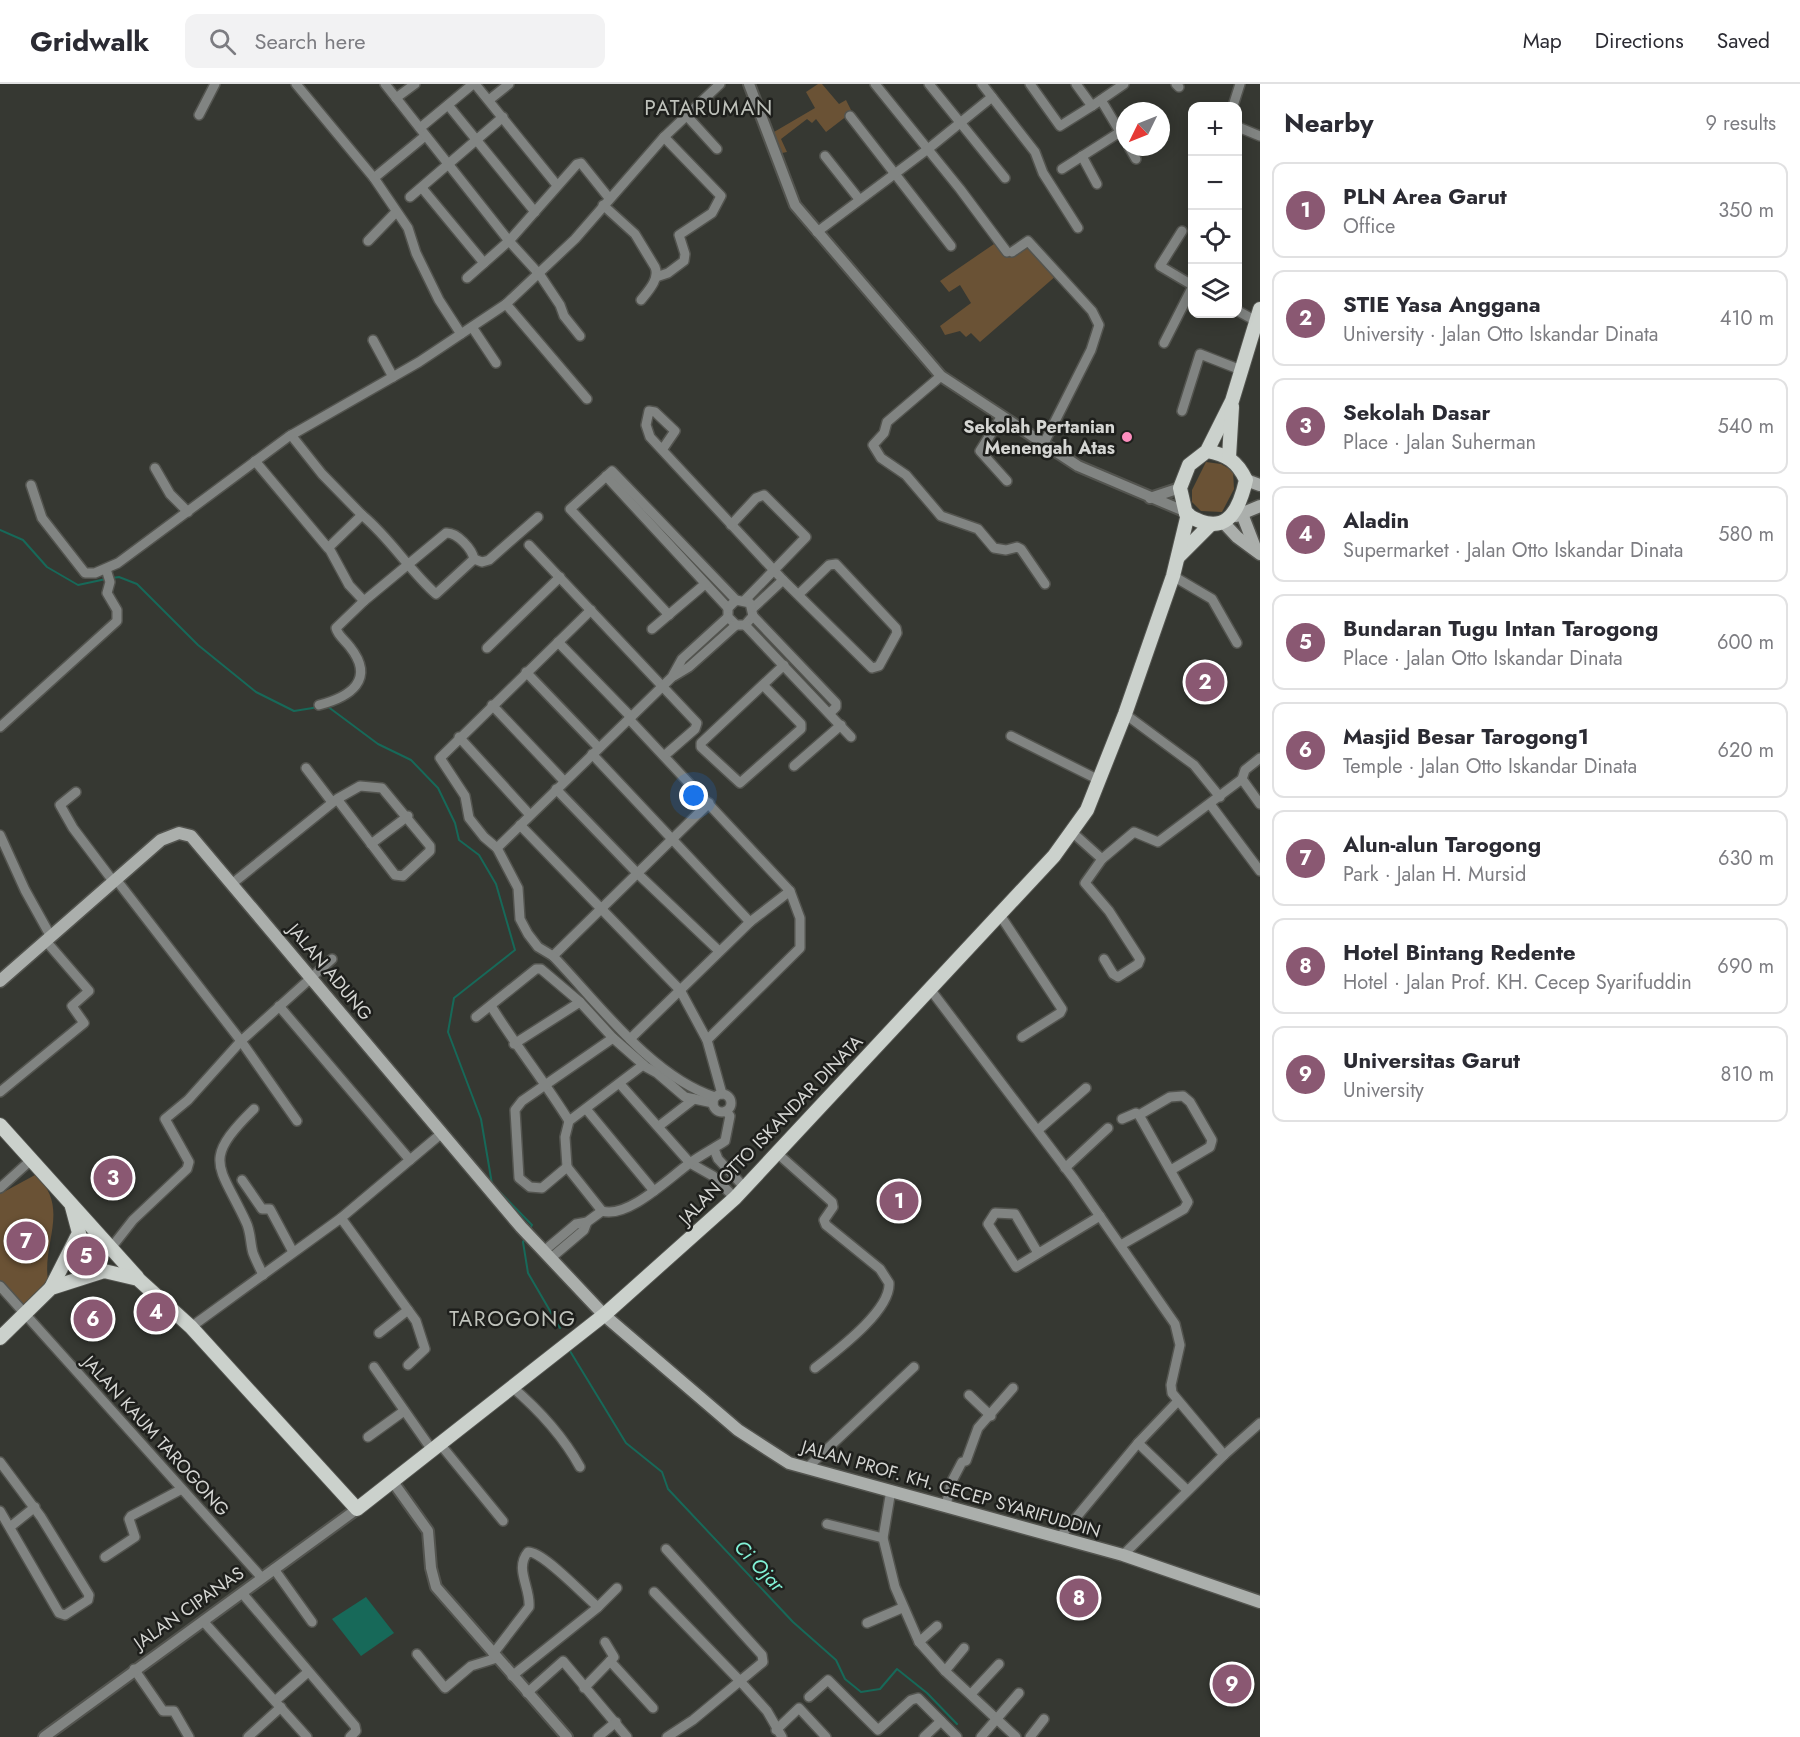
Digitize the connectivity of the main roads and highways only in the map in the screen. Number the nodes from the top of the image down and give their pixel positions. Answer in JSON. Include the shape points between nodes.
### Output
{"nodes":[{"id":1,"x":1258,"y":315,"type":"edge"},
{"id":2,"x":1232,"y":401,"type":"junction"},
{"id":3,"x":1207,"y":451,"type":"junction"},
{"id":4,"x":1229,"y":457,"type":"junction"},
{"id":5,"x":1246,"y":480,"type":"junction"},
{"id":6,"x":1260,"y":485,"type":"edge"},
{"id":7,"x":1260,"y":506,"type":"edge"},
{"id":8,"x":1186,"y":513,"type":"junction"},
{"id":9,"x":1228,"y":517,"type":"junction"},
{"id":10,"x":1258,"y":552,"type":"edge"},
{"id":11,"x":1178,"y":557,"type":"junction"},
{"id":12,"x":0,"y":981,"type":"edge"},
{"id":13,"x":0,"y":1125,"type":"edge"},
{"id":14,"x":72,"y":1206,"type":"junction"},
{"id":15,"x":96,"y":1232,"type":"junction"},
{"id":16,"x":79,"y":1233,"type":"junction"},
{"id":17,"x":111,"y":1248,"type":"junction"},
{"id":18,"x":61,"y":1269,"type":"junction"},
{"id":19,"x":104,"y":1271,"type":"junction"},
{"id":20,"x":138,"y":1279,"type":"junction"},
{"id":21,"x":72,"y":1280,"type":"junction"},
{"id":22,"x":51,"y":1288,"type":"junction"},
{"id":23,"x":604,"y":1315,"type":"junction"},
{"id":24,"x":0,"y":1338,"type":"edge"},
{"id":25,"x":1260,"y":1602,"type":"edge"}],
"edges":[{"from":1,"to":2,"type":"main road"},
{"from":2,"to":3,"type":"main road"},
{"from":2,"to":4,"type":"main road"},
{"from":3,"to":4,"type":"main road"},
{"from":3,"to":8,"type":"main road","via":[[1189,465],[1180,488]]},
{"from":4,"to":5,"type":"main road"},
{"from":5,"to":6,"type":"main road"},
{"from":5,"to":9,"type":"main road"},
{"from":7,"to":9,"type":"main road"},
{"from":8,"to":9,"type":"main road"},
{"from":8,"to":11,"type":"main road"},
{"from":9,"to":10,"type":"main road"},
{"from":9,"to":10,"type":"main road","via":[[1237,537]]},
{"from":9,"to":11,"type":"main road"},
{"from":11,"to":23,"type":"main road","name":"JALAN OTTO ISKANDAR DINATA","via":[[1125,714],[1087,810],[1072,832],[1000,915],[745,1188]]},
{"from":12,"to":23,"type":"main road","name":"JALAN ADUNG","via":[[161,840],[179,833],[191,836],[526,1231]]},
{"from":13,"to":14,"type":"main road"},
{"from":14,"to":15,"type":"main road"},
{"from":14,"to":16,"type":"main road"},
{"from":15,"to":16,"type":"main road"},
{"from":15,"to":17,"type":"main road"},
{"from":16,"to":18,"type":"main road"},
{"from":17,"to":19,"type":"main road"},
{"from":17,"to":20,"type":"main road"},
{"from":18,"to":21,"type":"main road"},
{"from":18,"to":22,"type":"main road"},
{"from":19,"to":20,"type":"main road"},
{"from":19,"to":21,"type":"main road"},
{"from":20,"to":23,"type":"main road","name":"JALAN OTTO ISKANDAR DINATA","via":[[191,1327],[357,1509]]},
{"from":21,"to":22,"type":"main road"},
{"from":22,"to":24,"type":"main road"},
{"from":23,"to":25,"type":"main road","name":"JALAN PROF. KH. CECEP SYARIFUDDIN","via":[[738,1430],[789,1462],[1123,1555]]}]}
